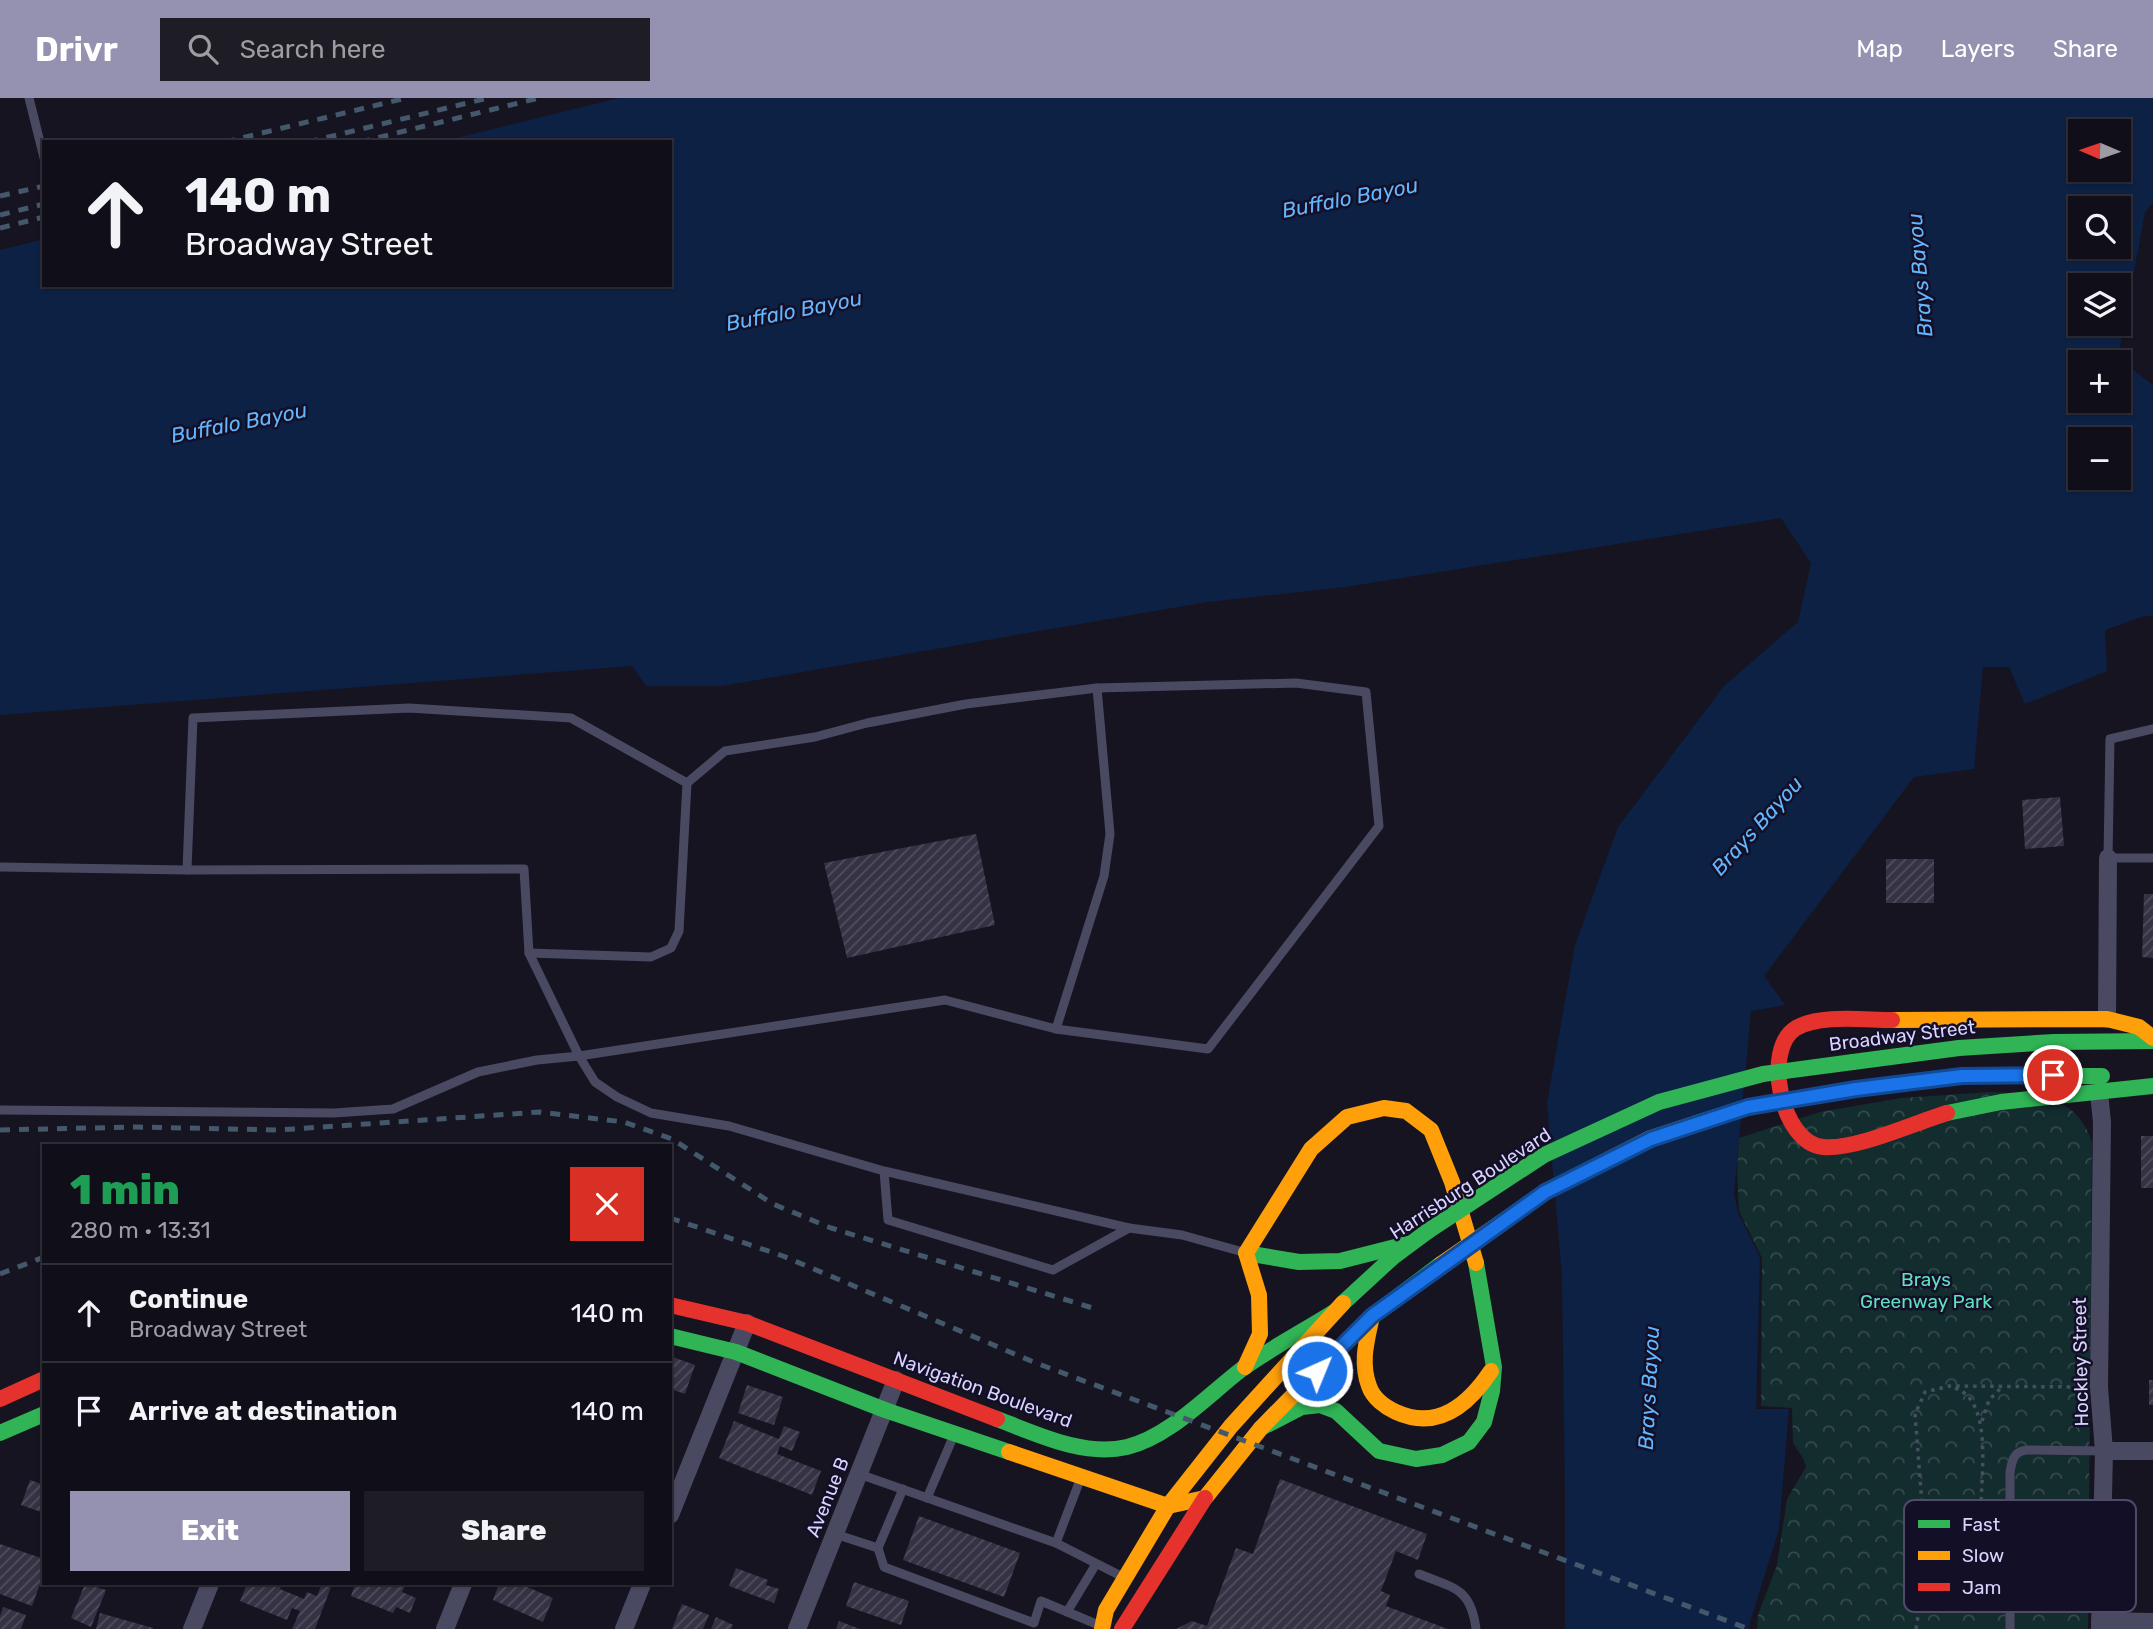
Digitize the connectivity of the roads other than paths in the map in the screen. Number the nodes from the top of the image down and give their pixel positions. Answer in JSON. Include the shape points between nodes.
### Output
{"nodes":[{"id":1,"x":29,"y":98,"type":"edge"},
{"id":2,"x":42,"y":150,"type":"edge"},
{"id":3,"x":1097,"y":688,"type":"junction"},
{"id":4,"x":2153,"y":729,"type":"edge"},
{"id":5,"x":687,"y":783,"type":"junction"},
{"id":6,"x":2108,"y":858,"type":"junction"},
{"id":7,"x":2153,"y":858,"type":"edge"},
{"id":8,"x":0,"y":867,"type":"edge"},
{"id":9,"x":187,"y":870,"type":"junction"},
{"id":10,"x":529,"y":953,"type":"junction"},
{"id":11,"x":2107,"y":1020,"type":"junction"},
{"id":12,"x":1056,"y":1029,"type":"junction"},
{"id":13,"x":2153,"y":1040,"type":"edge"},
{"id":14,"x":579,"y":1056,"type":"junction"},
{"id":15,"x":2153,"y":1077,"type":"edge"},
{"id":16,"x":2153,"y":1086,"type":"edge"},
{"id":17,"x":2099,"y":1093,"type":"junction"},
{"id":18,"x":1659,"y":1102,"type":"joint"},
{"id":19,"x":0,"y":1110,"type":"edge"},
{"id":20,"x":884,"y":1171,"type":"junction"},
{"id":21,"x":1129,"y":1228,"type":"junction"},
{"id":22,"x":1409,"y":1244,"type":"junction"},
{"id":23,"x":1246,"y":1253,"type":"junction"},
{"id":24,"x":672,"y":1305,"type":"edge"},
{"id":25,"x":1334,"y":1312,"type":"junction"},
{"id":26,"x":1372,"y":1316,"type":"junction"},
{"id":27,"x":747,"y":1323,"type":"junction"},
{"id":28,"x":672,"y":1336,"type":"edge"},
{"id":29,"x":736,"y":1352,"type":"junction"},
{"id":30,"x":1245,"y":1367,"type":"junction"},
{"id":31,"x":1494,"y":1367,"type":"junction"},
{"id":32,"x":42,"y":1380,"type":"edge"},
{"id":33,"x":896,"y":1380,"type":"junction"},
{"id":34,"x":0,"y":1399,"type":"edge"},
{"id":35,"x":885,"y":1410,"type":"junction"},
{"id":36,"x":42,"y":1415,"type":"edge"},
{"id":37,"x":1261,"y":1428,"type":"junction"},
{"id":38,"x":0,"y":1433,"type":"edge"},
{"id":39,"x":954,"y":1433,"type":"junction"},
{"id":40,"x":2104,"y":1451,"type":"junction"},
{"id":41,"x":2153,"y":1451,"type":"edge"},
{"id":42,"x":859,"y":1474,"type":"junction"},
{"id":43,"x":1081,"y":1476,"type":"junction"},
{"id":44,"x":903,"y":1489,"type":"junction"},
{"id":45,"x":927,"y":1498,"type":"junction"},
{"id":46,"x":1205,"y":1498,"type":"junction"},
{"id":47,"x":2010,"y":1500,"type":"edge"},
{"id":48,"x":2103,"y":1500,"type":"edge"},
{"id":49,"x":1168,"y":1506,"type":"junction"},
{"id":50,"x":672,"y":1510,"type":"edge"},
{"id":51,"x":835,"y":1534,"type":"junction"},
{"id":52,"x":1056,"y":1543,"type":"junction"},
{"id":53,"x":878,"y":1548,"type":"junction"},
{"id":54,"x":1096,"y":1564,"type":"junction"},
{"id":55,"x":1419,"y":1574,"type":"dead end"},
{"id":56,"x":1125,"y":1578,"type":"junction"},
{"id":57,"x":210,"y":1585,"type":"edge"},
{"id":58,"x":463,"y":1585,"type":"edge"},
{"id":59,"x":642,"y":1585,"type":"edge"},
{"id":60,"x":1067,"y":1612,"type":"junction"},
{"id":61,"x":2153,"y":1622,"type":"edge"},
{"id":62,"x":2100,"y":1625,"type":"edge"},
{"id":63,"x":1102,"y":1628,"type":"edge"},
{"id":64,"x":192,"y":1629,"type":"edge"},
{"id":65,"x":445,"y":1629,"type":"edge"},
{"id":66,"x":624,"y":1629,"type":"edge"},
{"id":67,"x":797,"y":1629,"type":"edge"},
{"id":68,"x":1122,"y":1629,"type":"edge"},
{"id":69,"x":1476,"y":1629,"type":"edge"}],
"edges":[{"from":1,"to":2,"type":"lane"},
{"from":3,"to":5,"type":"lane","via":[[966,704],[725,751]]},
{"from":3,"to":12,"type":"lane","via":[[1110,834],[1104,876]]},
{"from":3,"to":12,"type":"lane","via":[[1296,683],[1366,692],[1379,826],[1208,1049]]},
{"from":4,"to":6,"type":"lane","via":[[2110,739]]},
{"from":5,"to":9,"type":"lane","via":[[571,718],[409,708],[193,718]]},
{"from":5,"to":10,"type":"lane","via":[[679,931],[671,948],[652,957]]},
{"from":6,"to":7,"type":"lane"},
{"from":6,"to":11,"type":"street"},
{"from":8,"to":9,"type":"lane"},
{"from":9,"to":10,"type":"lane","via":[[524,869]]},
{"from":10,"to":14,"type":"lane"},
{"from":11,"to":13,"type":"main road","via":[[2139,1027]]},
{"from":11,"to":17,"type":"main road","via":[[1823,1020],[1801,1024],[1783,1042],[1779,1060],[1789,1123],[1815,1146],[1840,1147],[1977,1105]]},
{"from":12,"to":14,"type":"lane","via":[[945,1000]]},
{"from":13,"to":18,"type":"main road","name":"Broadway Street","bridge":true,"via":[[1959,1048],[1763,1074]]},
{"from":14,"to":19,"type":"lane","via":[[478,1073],[393,1109],[334,1113]]},
{"from":14,"to":20,"type":"lane","via":[[595,1082],[651,1113],[729,1126]]},
{"from":15,"to":26,"type":"main road","bridge":true,"via":[[1962,1076],[1748,1107],[1651,1139],[1545,1192]]},
{"from":16,"to":17,"type":"main road"},
{"from":17,"to":40,"type":"street","name":"Hockley Street","via":[[2099,1387]]},
{"from":18,"to":22,"type":"main road","name":"Harrisburg Boulevard","bridge":true,"via":[[1544,1155]]},
{"from":20,"to":21,"type":"lane"},
{"from":20,"to":21,"type":"lane","via":[[888,1220],[1053,1270]]},
{"from":21,"to":23,"type":"lane"},
{"from":22,"to":23,"type":"main road","via":[[1340,1261],[1299,1262]]},
{"from":22,"to":25,"type":"main road","name":"Harrisburg Boulevard"},
{"from":23,"to":30,"type":"main road","via":[[1259,1295],[1260,1334]]},
{"from":23,"to":31,"type":"main road","via":[[1311,1149],[1347,1117],[1384,1108],[1406,1111],[1431,1130],[1452,1182],[1478,1271]]},
{"from":24,"to":27,"type":"main road","name":"Navigation Boulevard"},
{"from":25,"to":30,"type":"main road","name":"Navigation Boulevard"},
{"from":25,"to":49,"type":"main road","name":"Harrisburg Boulevard","via":[[1221,1436]]},
{"from":26,"to":31,"type":"main road","via":[[1365,1371],[1372,1393],[1391,1409],[1422,1420],[1449,1414],[1476,1394]]},
{"from":26,"to":37,"type":"main road"},
{"from":27,"to":29,"type":"street"},
{"from":27,"to":33,"type":"main road","name":"Navigation Boulevard"},
{"from":28,"to":29,"type":"main road"},
{"from":29,"to":35,"type":"main road"},
{"from":29,"to":50,"type":"street"},
{"from":30,"to":33,"type":"main road","name":"Navigation Boulevard","via":[[1158,1436],[1126,1447],[1089,1448],[1054,1441]]},
{"from":31,"to":37,"type":"main road","via":[[1484,1422],[1469,1442],[1442,1455],[1416,1459],[1379,1451],[1336,1411],[1320,1405],[1302,1407]]},
{"from":32,"to":34,"type":"main road"},
{"from":33,"to":35,"type":"street","name":"Avenue B"},
{"from":35,"to":39,"type":"main road"},
{"from":35,"to":42,"type":"street","name":"Avenue B"},
{"from":36,"to":38,"type":"main road"},
{"from":37,"to":46,"type":"main road"},
{"from":39,"to":43,"type":"main road"},
{"from":39,"to":45,"type":"lane"},
{"from":40,"to":41,"type":"street"},
{"from":40,"to":47,"type":"lane","via":[[2017,1452],[2010,1472]]},
{"from":40,"to":48,"type":"street","name":"Hockley Street"},
{"from":42,"to":44,"type":"lane"},
{"from":42,"to":51,"type":"street","name":"Avenue B"},
{"from":43,"to":49,"type":"main road"},
{"from":43,"to":52,"type":"lane"},
{"from":44,"to":45,"type":"lane"},
{"from":44,"to":53,"type":"lane"},
{"from":45,"to":52,"type":"lane"},
{"from":46,"to":49,"type":"main road"},
{"from":46,"to":68,"type":"main road"},
{"from":49,"to":56,"type":"main road","name":"Harrisburg Boulevard"},
{"from":51,"to":53,"type":"lane"},
{"from":51,"to":67,"type":"street","name":"Avenue B"},
{"from":52,"to":54,"type":"lane"},
{"from":53,"to":60,"type":"lane","via":[[884,1567],[1034,1623],[1041,1601]]},
{"from":54,"to":56,"type":"lane"},
{"from":54,"to":60,"type":"lane"},
{"from":55,"to":69,"type":"lane","via":[[1466,1595]]},
{"from":56,"to":63,"type":"main road","name":"Harrisburg Boulevard","via":[[1106,1610]]},
{"from":57,"to":64,"type":"street"},
{"from":58,"to":65,"type":"street"},
{"from":59,"to":66,"type":"street"},
{"from":60,"to":63,"type":"lane"},
{"from":61,"to":62,"type":"street"}]}
